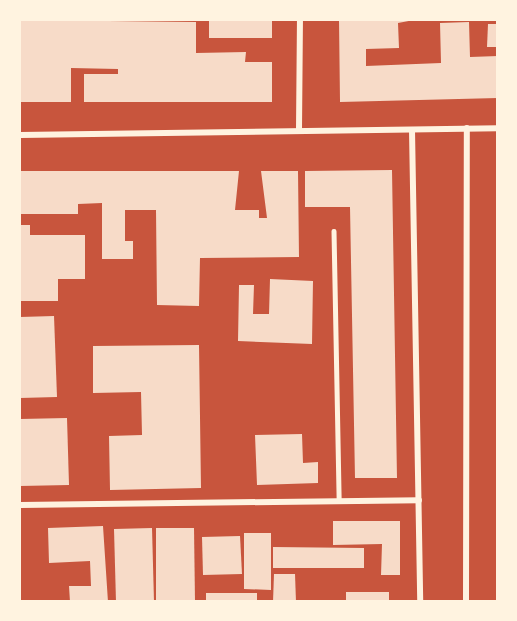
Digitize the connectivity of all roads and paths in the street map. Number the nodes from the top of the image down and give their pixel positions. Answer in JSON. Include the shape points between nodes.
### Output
{"nodes":[{"id":1,"x":300,"y":20,"type":"edge"},
{"id":2,"x":467,"y":128,"type":"junction"},
{"id":3,"x":498,"y":128,"type":"edge"},
{"id":4,"x":299,"y":130,"type":"junction"},
{"id":5,"x":412,"y":130,"type":"junction"},
{"id":6,"x":20,"y":135,"type":"edge"},
{"id":7,"x":334,"y":231,"type":"dead end"},
{"id":8,"x":419,"y":500,"type":"junction"},
{"id":9,"x":339,"y":501,"type":"junction"},
{"id":10,"x":20,"y":505,"type":"edge"},
{"id":11,"x":420,"y":602,"type":"edge"},
{"id":12,"x":466,"y":602,"type":"edge"}],
"edges":[{"from":1,"to":4,"type":"street"},
{"from":2,"to":3,"type":"street"},
{"from":2,"to":5,"type":"street"},
{"from":2,"to":12,"type":"street"},
{"from":4,"to":5,"type":"street"},
{"from":4,"to":6,"type":"street"},
{"from":5,"to":8,"type":"street"},
{"from":7,"to":9,"type":"lane"},
{"from":8,"to":9,"type":"street"},
{"from":8,"to":11,"type":"street"},
{"from":9,"to":10,"type":"street"}]}
